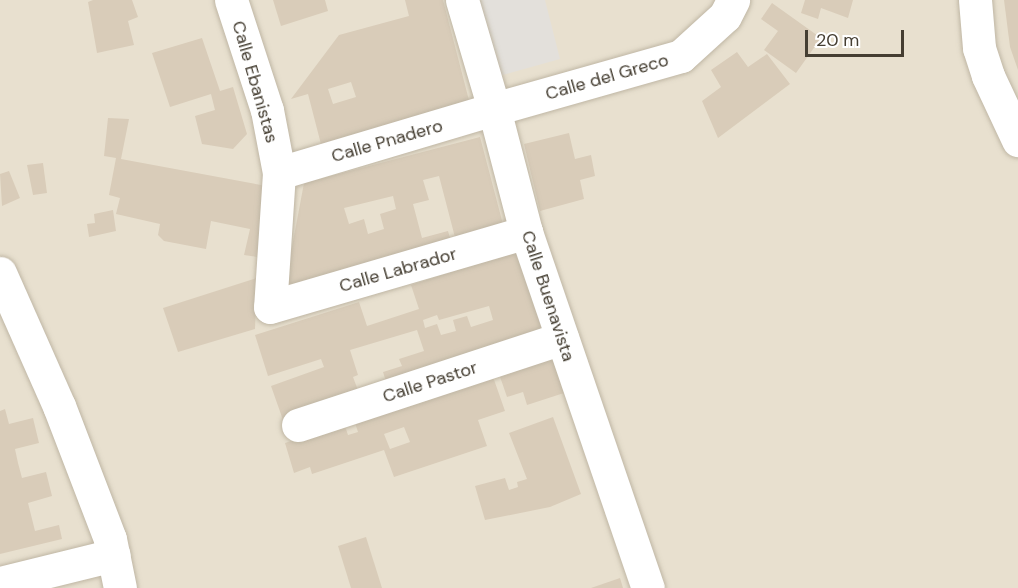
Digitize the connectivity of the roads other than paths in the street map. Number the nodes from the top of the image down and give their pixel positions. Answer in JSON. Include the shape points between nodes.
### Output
{"nodes":[{"id":1,"x":231,"y":0,"type":"edge"},
{"id":2,"x":462,"y":0,"type":"edge"},
{"id":3,"x":733,"y":0,"type":"edge"},
{"id":4,"x":975,"y":0,"type":"edge"},
{"id":5,"x":494,"y":110,"type":"junction"},
{"id":6,"x":1018,"y":141,"type":"edge"},
{"id":7,"x":279,"y":173,"type":"junction"},
{"id":8,"x":526,"y":232,"type":"junction"},
{"id":9,"x":0,"y":273,"type":"edge"},
{"id":10,"x":270,"y":307,"type":"joint"},
{"id":11,"x":562,"y":338,"type":"junction"},
{"id":12,"x":298,"y":425,"type":"dead end"},
{"id":13,"x":114,"y":555,"type":"junction"},
{"id":14,"x":0,"y":583,"type":"edge"},
{"id":15,"x":120,"y":588,"type":"edge"},
{"id":16,"x":648,"y":588,"type":"edge"}],
"edges":[{"from":1,"to":7,"type":"street","name":"Calle Ebanistas","via":[[267,110]]},
{"from":2,"to":5,"type":"street","name":"Calle Buenavista"},
{"from":3,"to":5,"type":"street","name":"Calle del Greco","via":[[724,16],[681,56]]},
{"from":4,"to":6,"type":"street","via":[[979,48]]},
{"from":5,"to":7,"type":"street","name":"Calle Pnadero"},
{"from":5,"to":8,"type":"street","name":"Calle Buenavista"},
{"from":7,"to":10,"type":"street","name":"Calle Ebanistas"},
{"from":8,"to":10,"type":"street","name":"Calle Labrador"},
{"from":8,"to":11,"type":"street","name":"Calle Buenavista"},
{"from":9,"to":13,"type":"street","via":[[59,406]]},
{"from":11,"to":12,"type":"street","name":"Calle Pastor"},
{"from":11,"to":16,"type":"street","name":"Calle Buenavista"},
{"from":13,"to":14,"type":"street"},
{"from":13,"to":15,"type":"street"}]}
